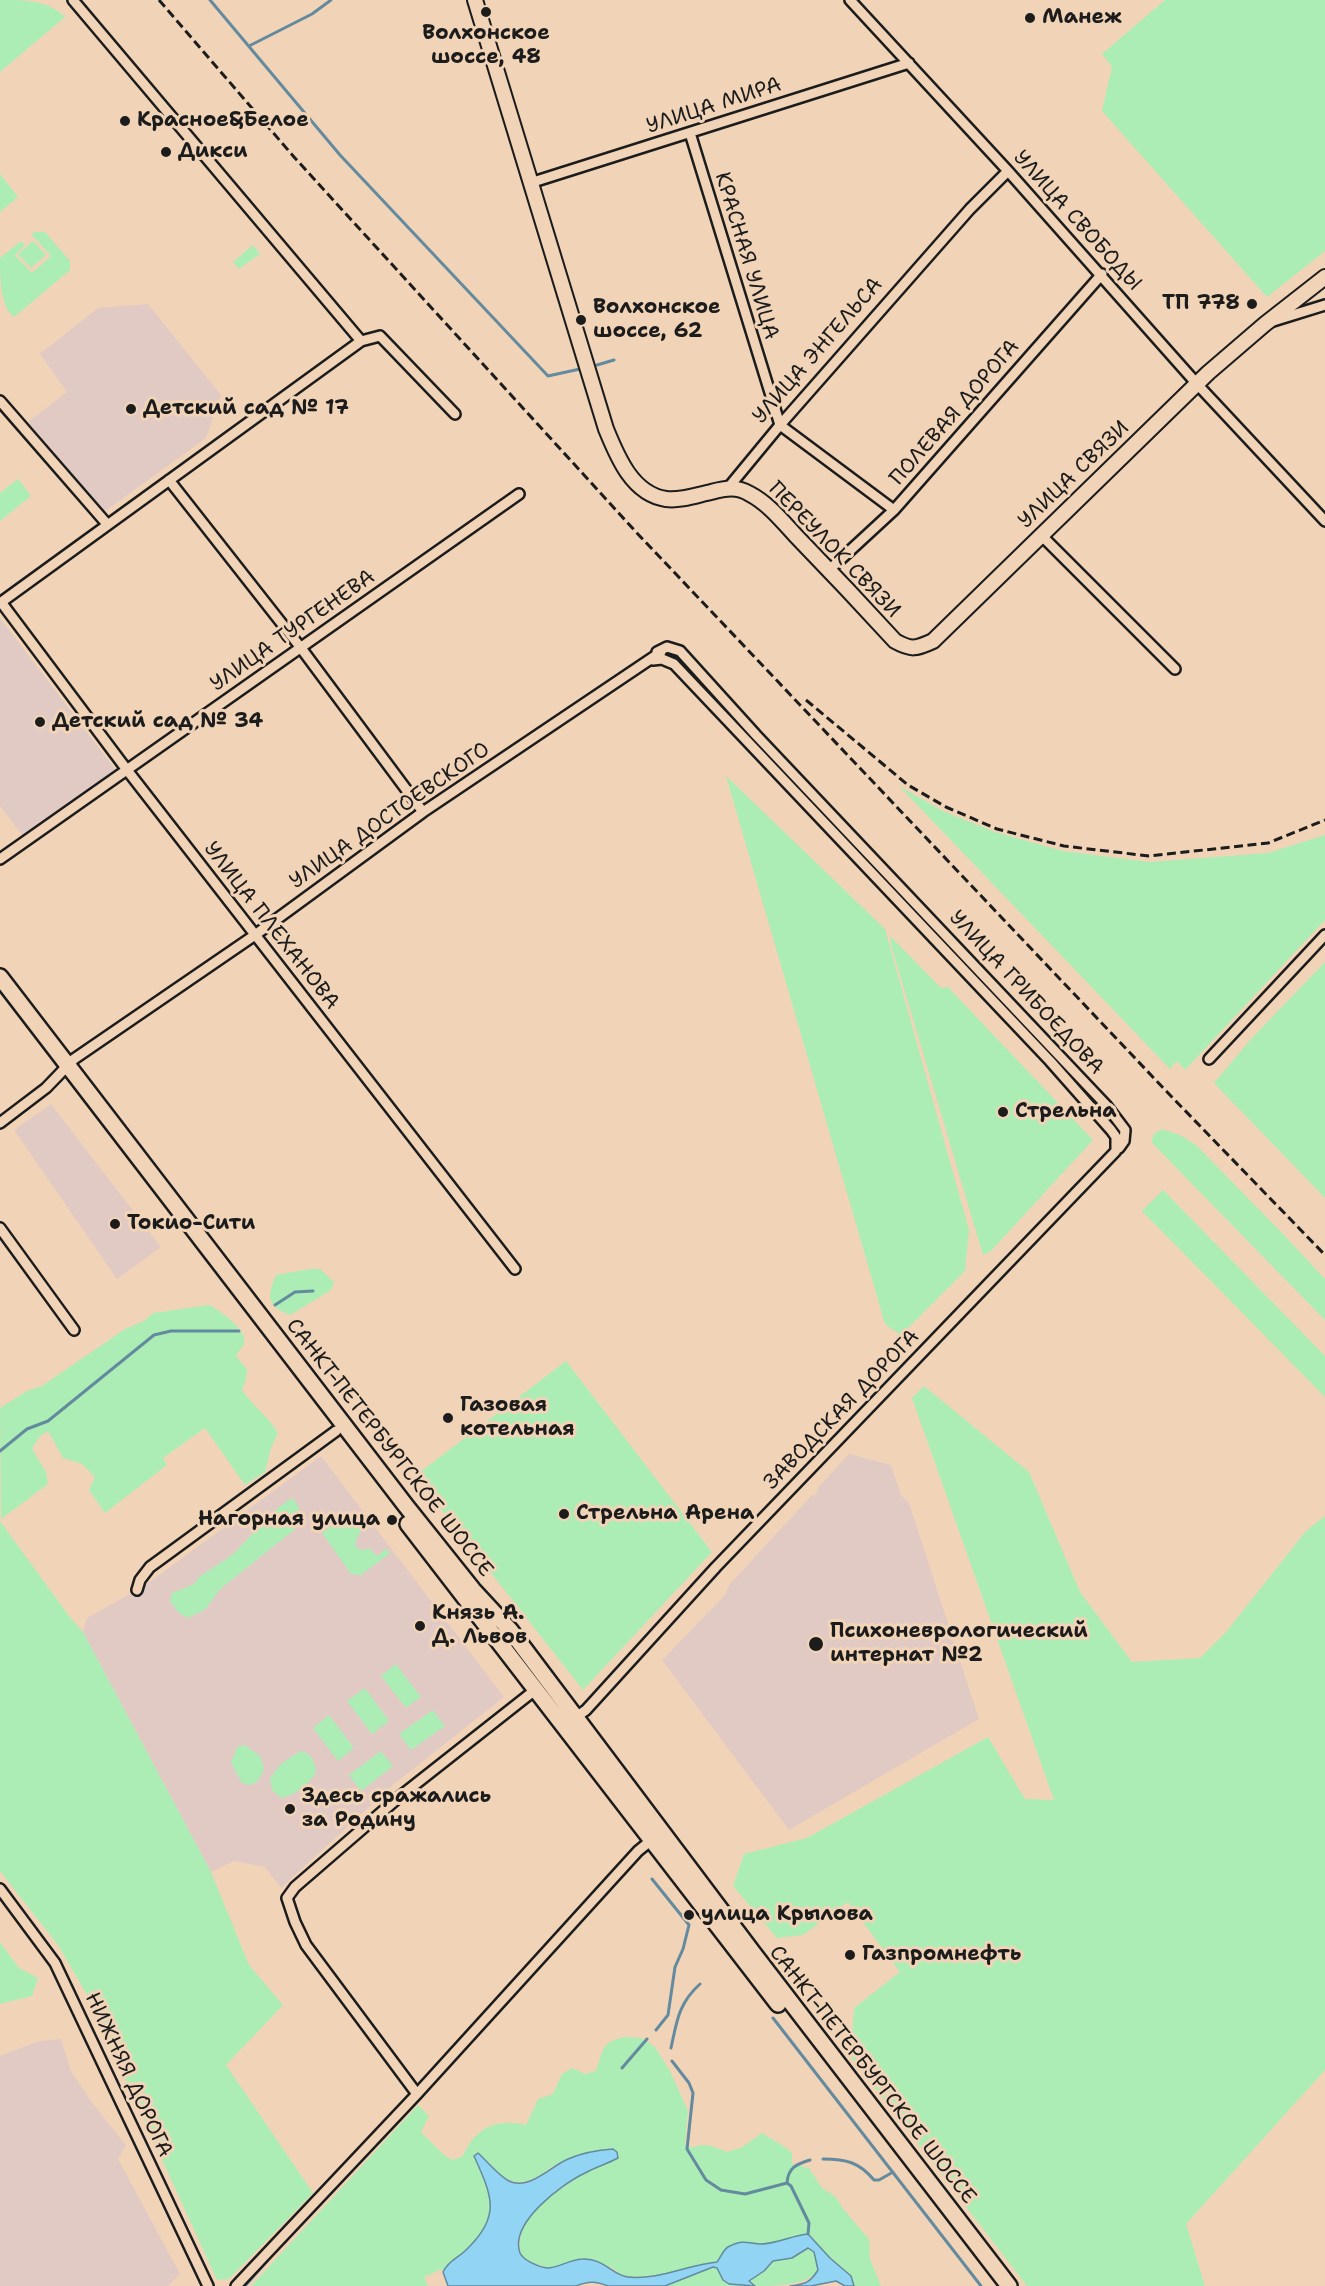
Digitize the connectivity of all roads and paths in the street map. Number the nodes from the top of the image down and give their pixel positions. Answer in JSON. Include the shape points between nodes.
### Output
{"nodes":[{"id":1,"x":74,"y":0,"type":"edge"},
{"id":2,"x":475,"y":0,"type":"edge"},
{"id":3,"x":850,"y":0,"type":"edge"},
{"id":4,"x":909,"y":63,"type":"junction"},
{"id":5,"x":690,"y":133,"type":"junction"},
{"id":6,"x":1008,"y":171,"type":"junction"},
{"id":7,"x":530,"y":183,"type":"junction"},
{"id":8,"x":1102,"y":274,"type":"junction"},
{"id":9,"x":1325,"y":277,"type":"edge"},
{"id":10,"x":1325,"y":306,"type":"edge"},
{"id":11,"x":1265,"y":324,"type":"junction"},
{"id":12,"x":361,"y":341,"type":"junction"},
{"id":13,"x":1197,"y":384,"type":"junction"},
{"id":14,"x":0,"y":401,"type":"edge"},
{"id":15,"x":454,"y":414,"type":"dead end"},
{"id":16,"x":780,"y":425,"type":"junction"},
{"id":17,"x":169,"y":480,"type":"junction"},
{"id":18,"x":728,"y":488,"type":"junction"},
{"id":19,"x":519,"y":494,"type":"dead end"},
{"id":20,"x":894,"y":510,"type":"junction"},
{"id":21,"x":1325,"y":521,"type":"edge"},
{"id":22,"x":107,"y":524,"type":"junction"},
{"id":23,"x":1041,"y":535,"type":"junction"},
{"id":24,"x":830,"y":570,"type":"junction"},
{"id":25,"x":1,"y":603,"type":"edge"},
{"id":26,"x":300,"y":648,"type":"junction"},
{"id":27,"x":908,"y":648,"type":"joint"},
{"id":28,"x":661,"y":652,"type":"dead end"},
{"id":29,"x":648,"y":660,"type":"junction"},
{"id":30,"x":1175,"y":669,"type":"dead end"},
{"id":31,"x":127,"y":770,"type":"junction"},
{"id":32,"x":423,"y":812,"type":"junction"},
{"id":33,"x":0,"y":859,"type":"edge"},
{"id":34,"x":255,"y":935,"type":"junction"},
{"id":35,"x":1325,"y":935,"type":"edge"},
{"id":36,"x":0,"y":977,"type":"edge"},
{"id":37,"x":0,"y":994,"type":"edge"},
{"id":38,"x":1209,"y":1059,"type":"dead end"},
{"id":39,"x":65,"y":1070,"type":"junction"},
{"id":40,"x":0,"y":1123,"type":"edge"},
{"id":41,"x":1118,"y":1148,"type":"junction"},
{"id":42,"x":0,"y":1228,"type":"edge"},
{"id":43,"x":515,"y":1269,"type":"dead end"},
{"id":44,"x":74,"y":1330,"type":"dead end"},
{"id":45,"x":336,"y":1431,"type":"junction"},
{"id":46,"x":137,"y":1590,"type":"dead end"},
{"id":47,"x":535,"y":1690,"type":"junction"},
{"id":48,"x":569,"y":1722,"type":"junction"},
{"id":49,"x":656,"y":1836,"type":"junction"},
{"id":50,"x":0,"y":1889,"type":"edge"},
{"id":51,"x":417,"y":2094,"type":"junction"},
{"id":52,"x":208,"y":2286,"type":"edge"},
{"id":53,"x":236,"y":2286,"type":"edge"},
{"id":54,"x":996,"y":2286,"type":"edge"},
{"id":55,"x":1009,"y":2286,"type":"edge"}],
"edges":[{"from":1,"to":12,"type":"street"},
{"from":2,"to":7,"type":"street"},
{"from":3,"to":4,"type":"street","name":"УЛИЦА СВОБОДЫ"},
{"from":4,"to":5,"type":"street","name":"УЛИЦА МИРА"},
{"from":4,"to":6,"type":"street","name":"УЛИЦА СВОБОДЫ"},
{"from":5,"to":7,"type":"street","name":"УЛИЦА МИРА"},
{"from":5,"to":16,"type":"street","name":"КРАСНАЯ УЛИЦА"},
{"from":6,"to":8,"type":"street","name":"УЛИЦА СВОБОДЫ"},
{"from":6,"to":16,"type":"street","name":"УЛИЦА ЭНГЕЛЬСА"},
{"from":7,"to":18,"type":"street","via":[[606,429],[618,456],[635,481],[665,499]]},
{"from":8,"to":13,"type":"street","name":"УЛИЦА СВОБОДЫ"},
{"from":8,"to":20,"type":"street","name":"ПОЛЕВАЯ ДОРОГА"},
{"from":9,"to":11,"type":"street","name":"УЛИЦА СВЯЗИ"},
{"from":10,"to":11,"type":"street","name":"УЛИЦА СВЯЗИ"},
{"from":11,"to":13,"type":"street","name":"УЛИЦА СВЯЗИ"},
{"from":12,"to":15,"type":"street","via":[[380,336]]},
{"from":12,"to":17,"type":"street"},
{"from":13,"to":21,"type":"street","name":"УЛИЦА СВОБОДЫ"},
{"from":13,"to":23,"type":"street","name":"УЛИЦА СВЯЗИ"},
{"from":14,"to":22,"type":"street"},
{"from":16,"to":18,"type":"street","name":"УЛИЦА ЭНГЕЛЬСА"},
{"from":16,"to":20,"type":"street"},
{"from":17,"to":22,"type":"street"},
{"from":17,"to":26,"type":"street"},
{"from":18,"to":24,"type":"street","name":"ПЕРЕУЛОК СВЯЗИ","via":[[739,488],[765,504]]},
{"from":19,"to":26,"type":"street","name":"УЛИЦА ТУРГЕНЕВА"},
{"from":20,"to":24,"type":"street","name":"ПОЛЕВАЯ ДОРОГА"},
{"from":22,"to":25,"type":"street"},
{"from":23,"to":27,"type":"street","name":"УЛИЦА СВЯЗИ","via":[[933,641]]},
{"from":23,"to":30,"type":"street"},
{"from":24,"to":27,"type":"street","name":"ПЕРЕУЛОК СВЯЗИ","via":[[895,641]]},
{"from":25,"to":31,"type":"street","name":"УЛИЦА ПЛЕХАНОВА"},
{"from":26,"to":31,"type":"street","name":"УЛИЦА ТУРГЕНЕВА"},
{"from":26,"to":32,"type":"street"},
{"from":28,"to":29,"type":"street","name":"УЛИЦА ДОСТОЕВСКОГО"},
{"from":29,"to":32,"type":"street","name":"УЛИЦА ДОСТОЕВСКОГО"},
{"from":29,"to":41,"type":"street","name":"УЛИЦА ГРИБОЕДОВА","via":[[669,660],[682,672],[1050,1061],[1111,1130]]},
{"from":29,"to":41,"type":"street","name":"УЛИЦА ГРИБОЕДОВА","via":[[667,647],[680,651],[1106,1105],[1125,1130],[1124,1141]]},
{"from":31,"to":33,"type":"street","name":"УЛИЦА ТУРГЕНЕВА"},
{"from":31,"to":34,"type":"street","name":"УЛИЦА ПЛЕХАНОВА"},
{"from":32,"to":34,"type":"street","name":"УЛИЦА ДОСТОЕВСКОГО"},
{"from":34,"to":39,"type":"street","name":"УЛИЦА ДОСТОЕВСКОГО","via":[[74,1059]]},
{"from":34,"to":43,"type":"street","name":"УЛИЦА ПЛЕХАНОВА"},
{"from":35,"to":38,"type":"street"},
{"from":36,"to":39,"type":"main road","name":"САНКТ-ПЕТЕРБУРГСКОЕ ШОССЕ"},
{"from":37,"to":39,"type":"main road","name":"САНКТ-ПЕТЕРБУРГСКОЕ ШОССЕ"},
{"from":39,"to":40,"type":"street","name":"УЛИЦА ДОСТОЕВСКОГО"},
{"from":39,"to":45,"type":"main road","name":"САНКТ-ПЕТЕРБУРГСКОЕ ШОССЕ"},
{"from":39,"to":48,"type":"main road","name":"САНКТ-ПЕТЕРБУРГСКОЕ ШОССЕ","via":[[406,1506],[510,1630]]},
{"from":41,"to":48,"type":"street","name":"ЗАВОДСКАЯ ДОРОГА","via":[[716,1567],[591,1704]]},
{"from":42,"to":44,"type":"street"},
{"from":45,"to":46,"type":"street","via":[[150,1567]]},
{"from":45,"to":47,"type":"main road","name":"САНКТ-ПЕТЕРБУРГСКОЕ ШОССЕ"},
{"from":47,"to":48,"type":"main road","name":"САНКТ-ПЕТЕРБУРГСКОЕ ШОССЕ"},
{"from":47,"to":51,"type":"street","via":[[398,1798],[287,1898],[306,1945]]},
{"from":48,"to":49,"type":"main road","name":"САНКТ-ПЕТЕРБУРГСКОЕ ШОССЕ"},
{"from":49,"to":51,"type":"street","via":[[638,1851]]},
{"from":49,"to":54,"type":"main road","name":"САНКТ-ПЕТЕРБУРГСКОЕ ШОССЕ"},
{"from":49,"to":55,"type":"main road","name":"САНКТ-ПЕТЕРБУРГСКОЕ ШОССЕ"},
{"from":50,"to":52,"type":"street","name":"НИЖНЯЯ ДОРОГА","via":[[55,1963]]},
{"from":51,"to":53,"type":"street"}]}
